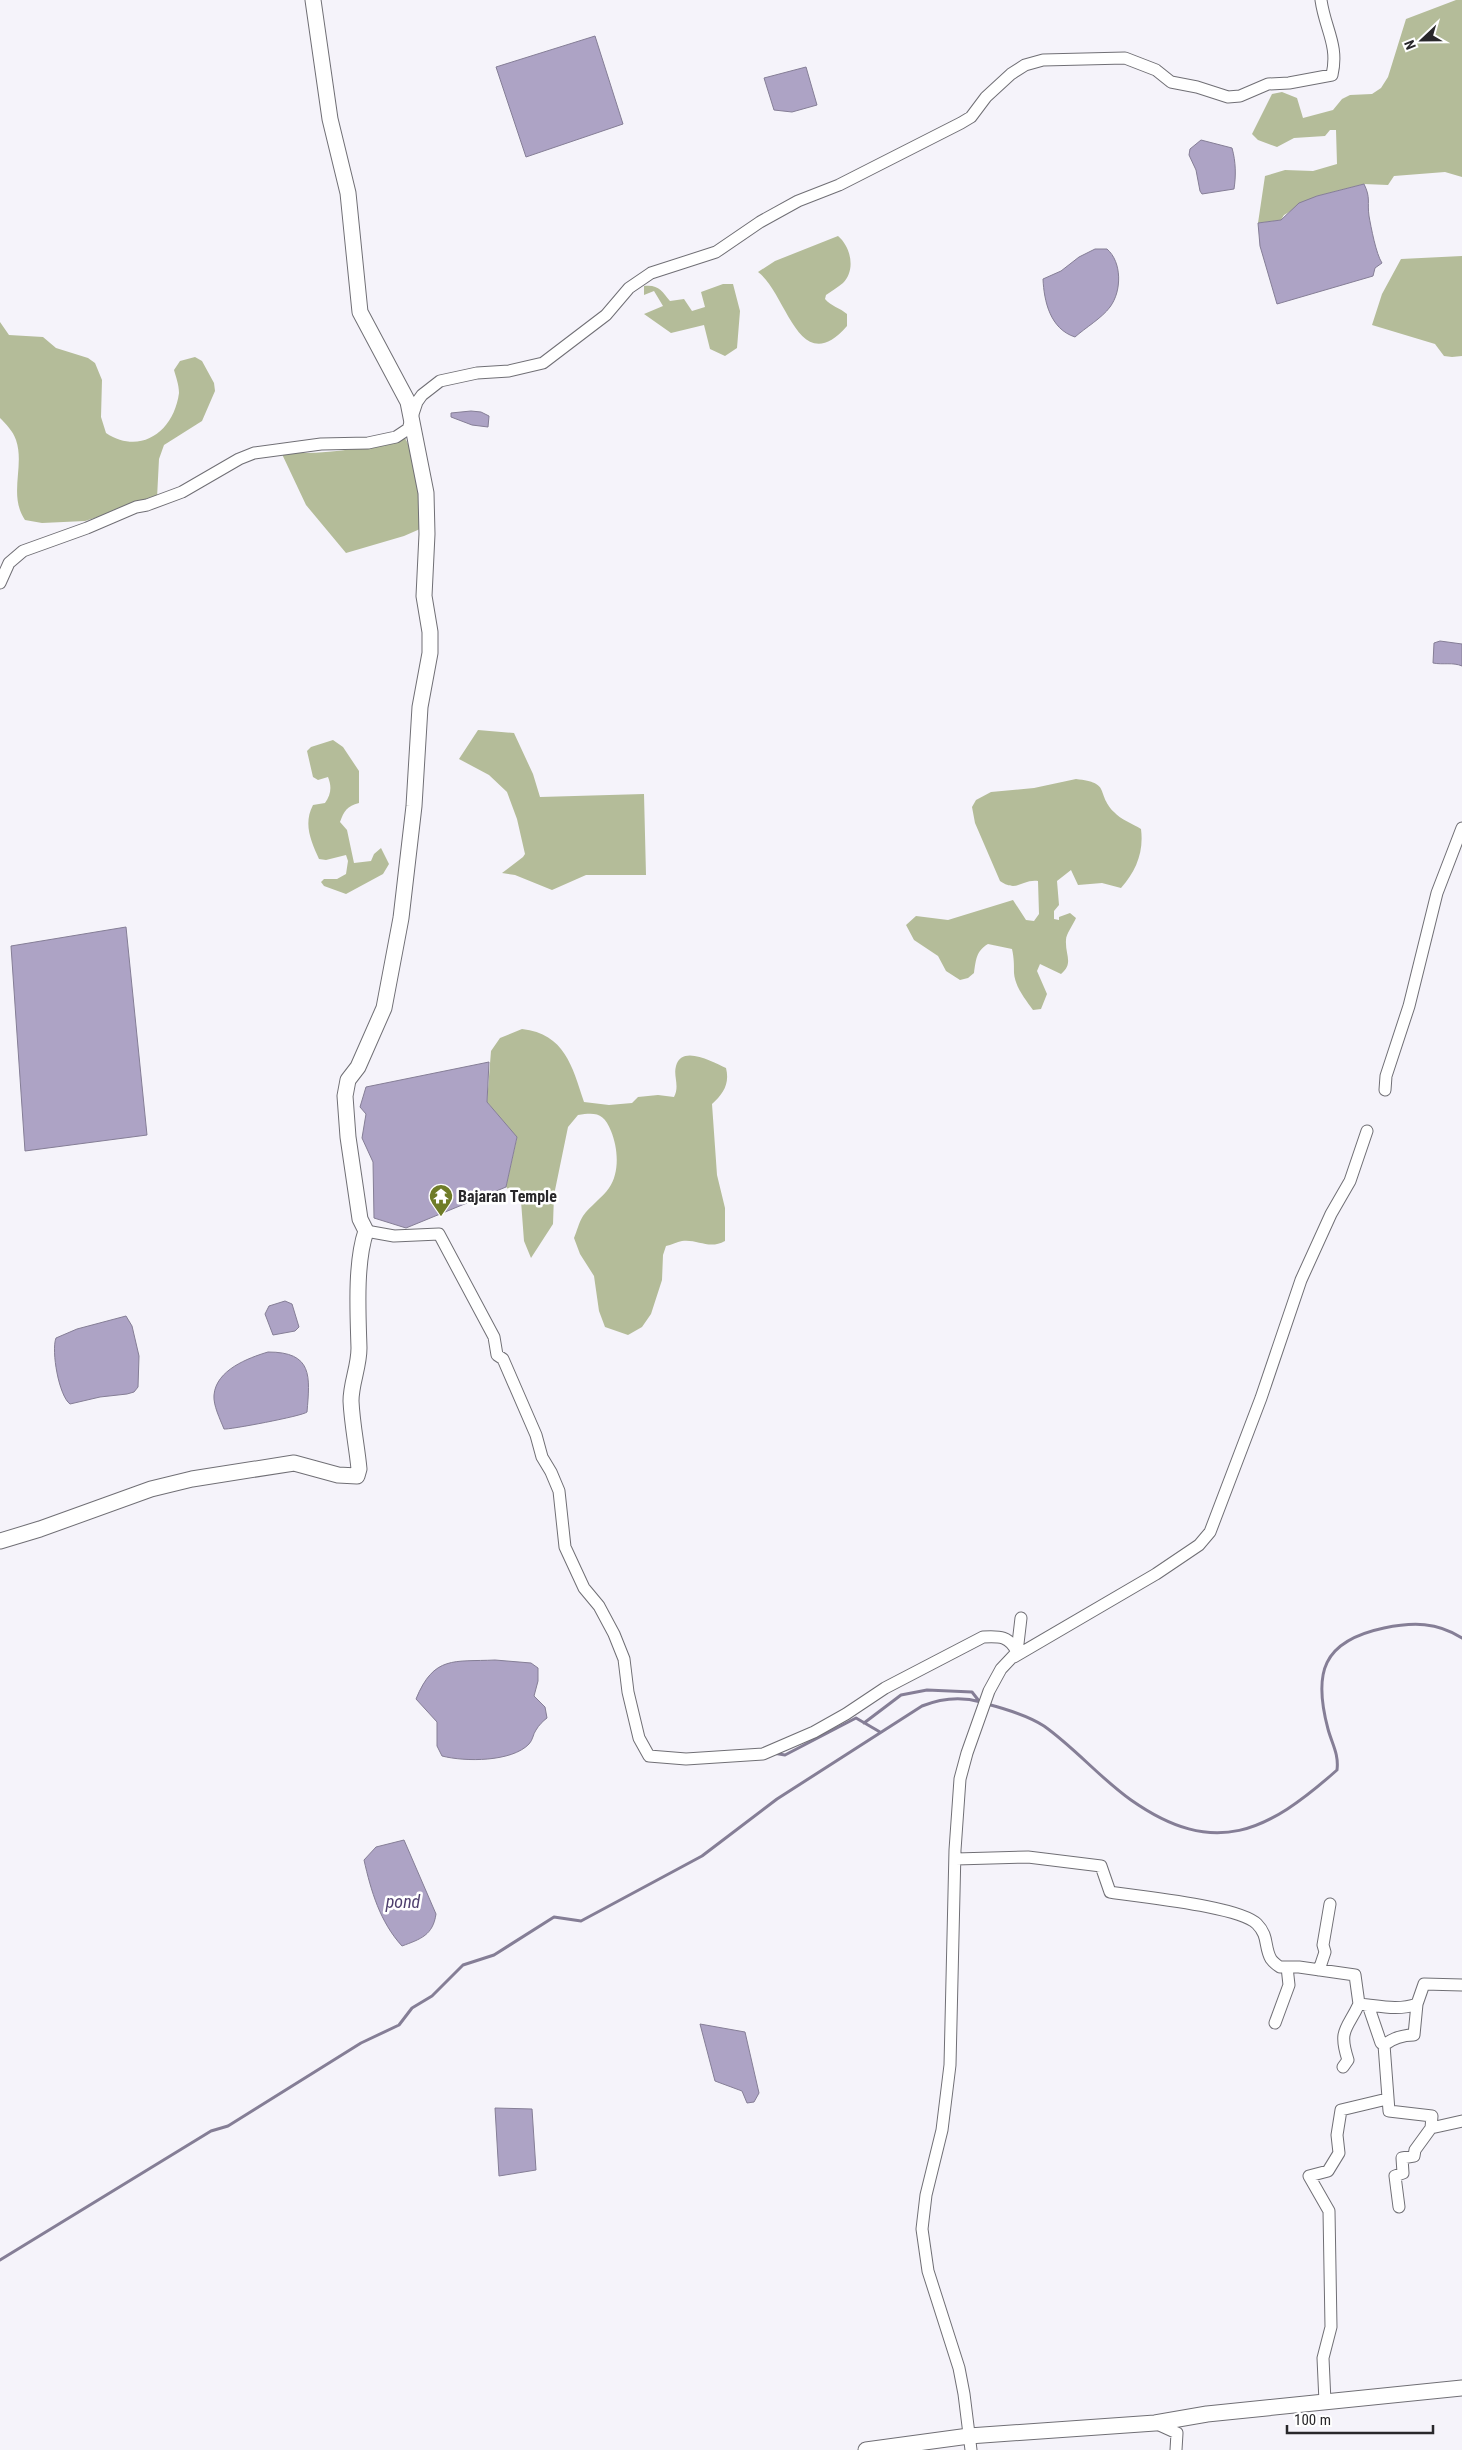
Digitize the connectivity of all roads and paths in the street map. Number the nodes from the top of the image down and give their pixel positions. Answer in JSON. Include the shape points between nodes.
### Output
{"nodes":[{"id":1,"x":313,"y":0,"type":"edge"},
{"id":2,"x":1321,"y":0,"type":"edge"},
{"id":3,"x":411,"y":422,"type":"junction"},
{"id":4,"x":0,"y":583,"type":"edge"},
{"id":5,"x":1462,"y":828,"type":"edge"},
{"id":6,"x":1385,"y":1090,"type":"dead end"},
{"id":7,"x":1368,"y":1131,"type":"dead end"},
{"id":8,"x":366,"y":1231,"type":"junction"},
{"id":9,"x":0,"y":1541,"type":"edge"},
{"id":10,"x":1021,"y":1618,"type":"dead end"},
{"id":11,"x":1016,"y":1654,"type":"junction"},
{"id":12,"x":956,"y":1858,"type":"junction"},
{"id":13,"x":1330,"y":1904,"type":"dead end"},
{"id":14,"x":1287,"y":1967,"type":"junction"},
{"id":15,"x":1319,"y":1970,"type":"junction"},
{"id":16,"x":1462,"y":1985,"type":"edge"},
{"id":17,"x":1363,"y":2004,"type":"junction"},
{"id":18,"x":1417,"y":2004,"type":"junction"},
{"id":19,"x":1275,"y":2023,"type":"dead end"},
{"id":20,"x":1384,"y":2046,"type":"junction"},
{"id":21,"x":1343,"y":2067,"type":"dead end"},
{"id":22,"x":1387,"y":2099,"type":"junction"},
{"id":23,"x":1462,"y":2121,"type":"edge"},
{"id":24,"x":1432,"y":2128,"type":"junction"},
{"id":25,"x":1399,"y":2207,"type":"dead end"},
{"id":26,"x":1462,"y":2388,"type":"edge"},
{"id":27,"x":1324,"y":2402,"type":"junction"},
{"id":28,"x":1155,"y":2423,"type":"junction"},
{"id":29,"x":970,"y":2443,"type":"edge"},
{"id":30,"x":866,"y":2450,"type":"edge"},
{"id":31,"x":1176,"y":2450,"type":"edge"}],
"edges":[{"from":1,"to":3,"type":"street","via":[[330,119],[348,193],[360,312],[404,391]]},
{"from":2,"to":3,"type":"street","via":[[1334,41],[1332,75],[1268,84],[1240,96],[1228,97],[1171,82],[1156,70],[1125,58],[1043,60],[1025,65],[998,85],[978,110],[961,124],[798,201],[716,252],[644,277],[629,288],[606,315],[543,363],[510,372],[477,373],[440,381],[417,402]]},
{"from":3,"to":4,"type":"street","via":[[403,434],[380,441],[286,447],[254,453],[182,492],[23,551],[9,563]]},
{"from":3,"to":8,"type":"street","via":[[426,493],[424,596],[430,653],[420,707],[414,806],[394,961],[378,1025],[358,1067],[348,1080],[345,1096],[360,1219]]},
{"from":5,"to":6,"type":"street","via":[[1436,893],[1409,1006],[1386,1076]]},
{"from":7,"to":11,"type":"street","via":[[1350,1181],[1300,1280],[1261,1398],[1210,1532],[1199,1545],[1164,1568]]},
{"from":8,"to":9,"type":"street","via":[[361,1247],[358,1349],[352,1392],[357,1476],[338,1475],[294,1463],[192,1479],[151,1489]]},
{"from":8,"to":11,"type":"street","via":[[394,1236],[439,1234],[443,1241],[494,1337],[497,1355],[503,1359],[559,1491],[565,1547],[584,1588],[599,1606],[614,1634],[624,1660],[639,1738],[649,1756],[686,1759],[763,1754],[814,1732],[885,1688],[983,1637],[1000,1636],[1012,1642]]},
{"from":10,"to":11,"type":"street"},
{"from":11,"to":12,"type":"street","via":[[1001,1670],[989,1691],[967,1753],[960,1779]]},
{"from":12,"to":14,"type":"street","via":[[1028,1857],[1101,1866],[1110,1892],[1187,1903],[1244,1916],[1256,1923],[1266,1936],[1271,1959],[1280,1967]]},
{"from":12,"to":29,"type":"street","via":[[950,2065],[942,2130],[926,2195],[922,2229],[928,2271],[959,2368]]},
{"from":13,"to":15,"type":"street","via":[[1323,1945],[1325,1952]]},
{"from":14,"to":15,"type":"street"},
{"from":14,"to":19,"type":"street","via":[[1289,1985]]},
{"from":15,"to":17,"type":"street","via":[[1355,1975]]},
{"from":16,"to":18,"type":"street","via":[[1424,1984]]},
{"from":17,"to":18,"type":"street","via":[[1381,2008]]},
{"from":17,"to":20,"type":"street"},
{"from":17,"to":21,"type":"street","via":[[1344,2028],[1342,2044],[1348,2060]]},
{"from":18,"to":20,"type":"street","via":[[1414,2035],[1391,2040]]},
{"from":20,"to":22,"type":"street"},
{"from":22,"to":24,"type":"street","via":[[1388,2111],[1432,2116]]},
{"from":22,"to":27,"type":"street","via":[[1341,2110],[1337,2158],[1328,2171],[1309,2176],[1329,2211],[1331,2327],[1323,2358]]},
{"from":23,"to":24,"type":"street"},
{"from":24,"to":25,"type":"street","via":[[1414,2156],[1402,2158],[1403,2172],[1395,2176]]},
{"from":26,"to":27,"type":"street"},
{"from":27,"to":28,"type":"street","via":[[1206,2414]]},
{"from":28,"to":29,"type":"street"},
{"from":28,"to":31,"type":"street","via":[[1177,2433]]},
{"from":29,"to":30,"type":"street"}]}
